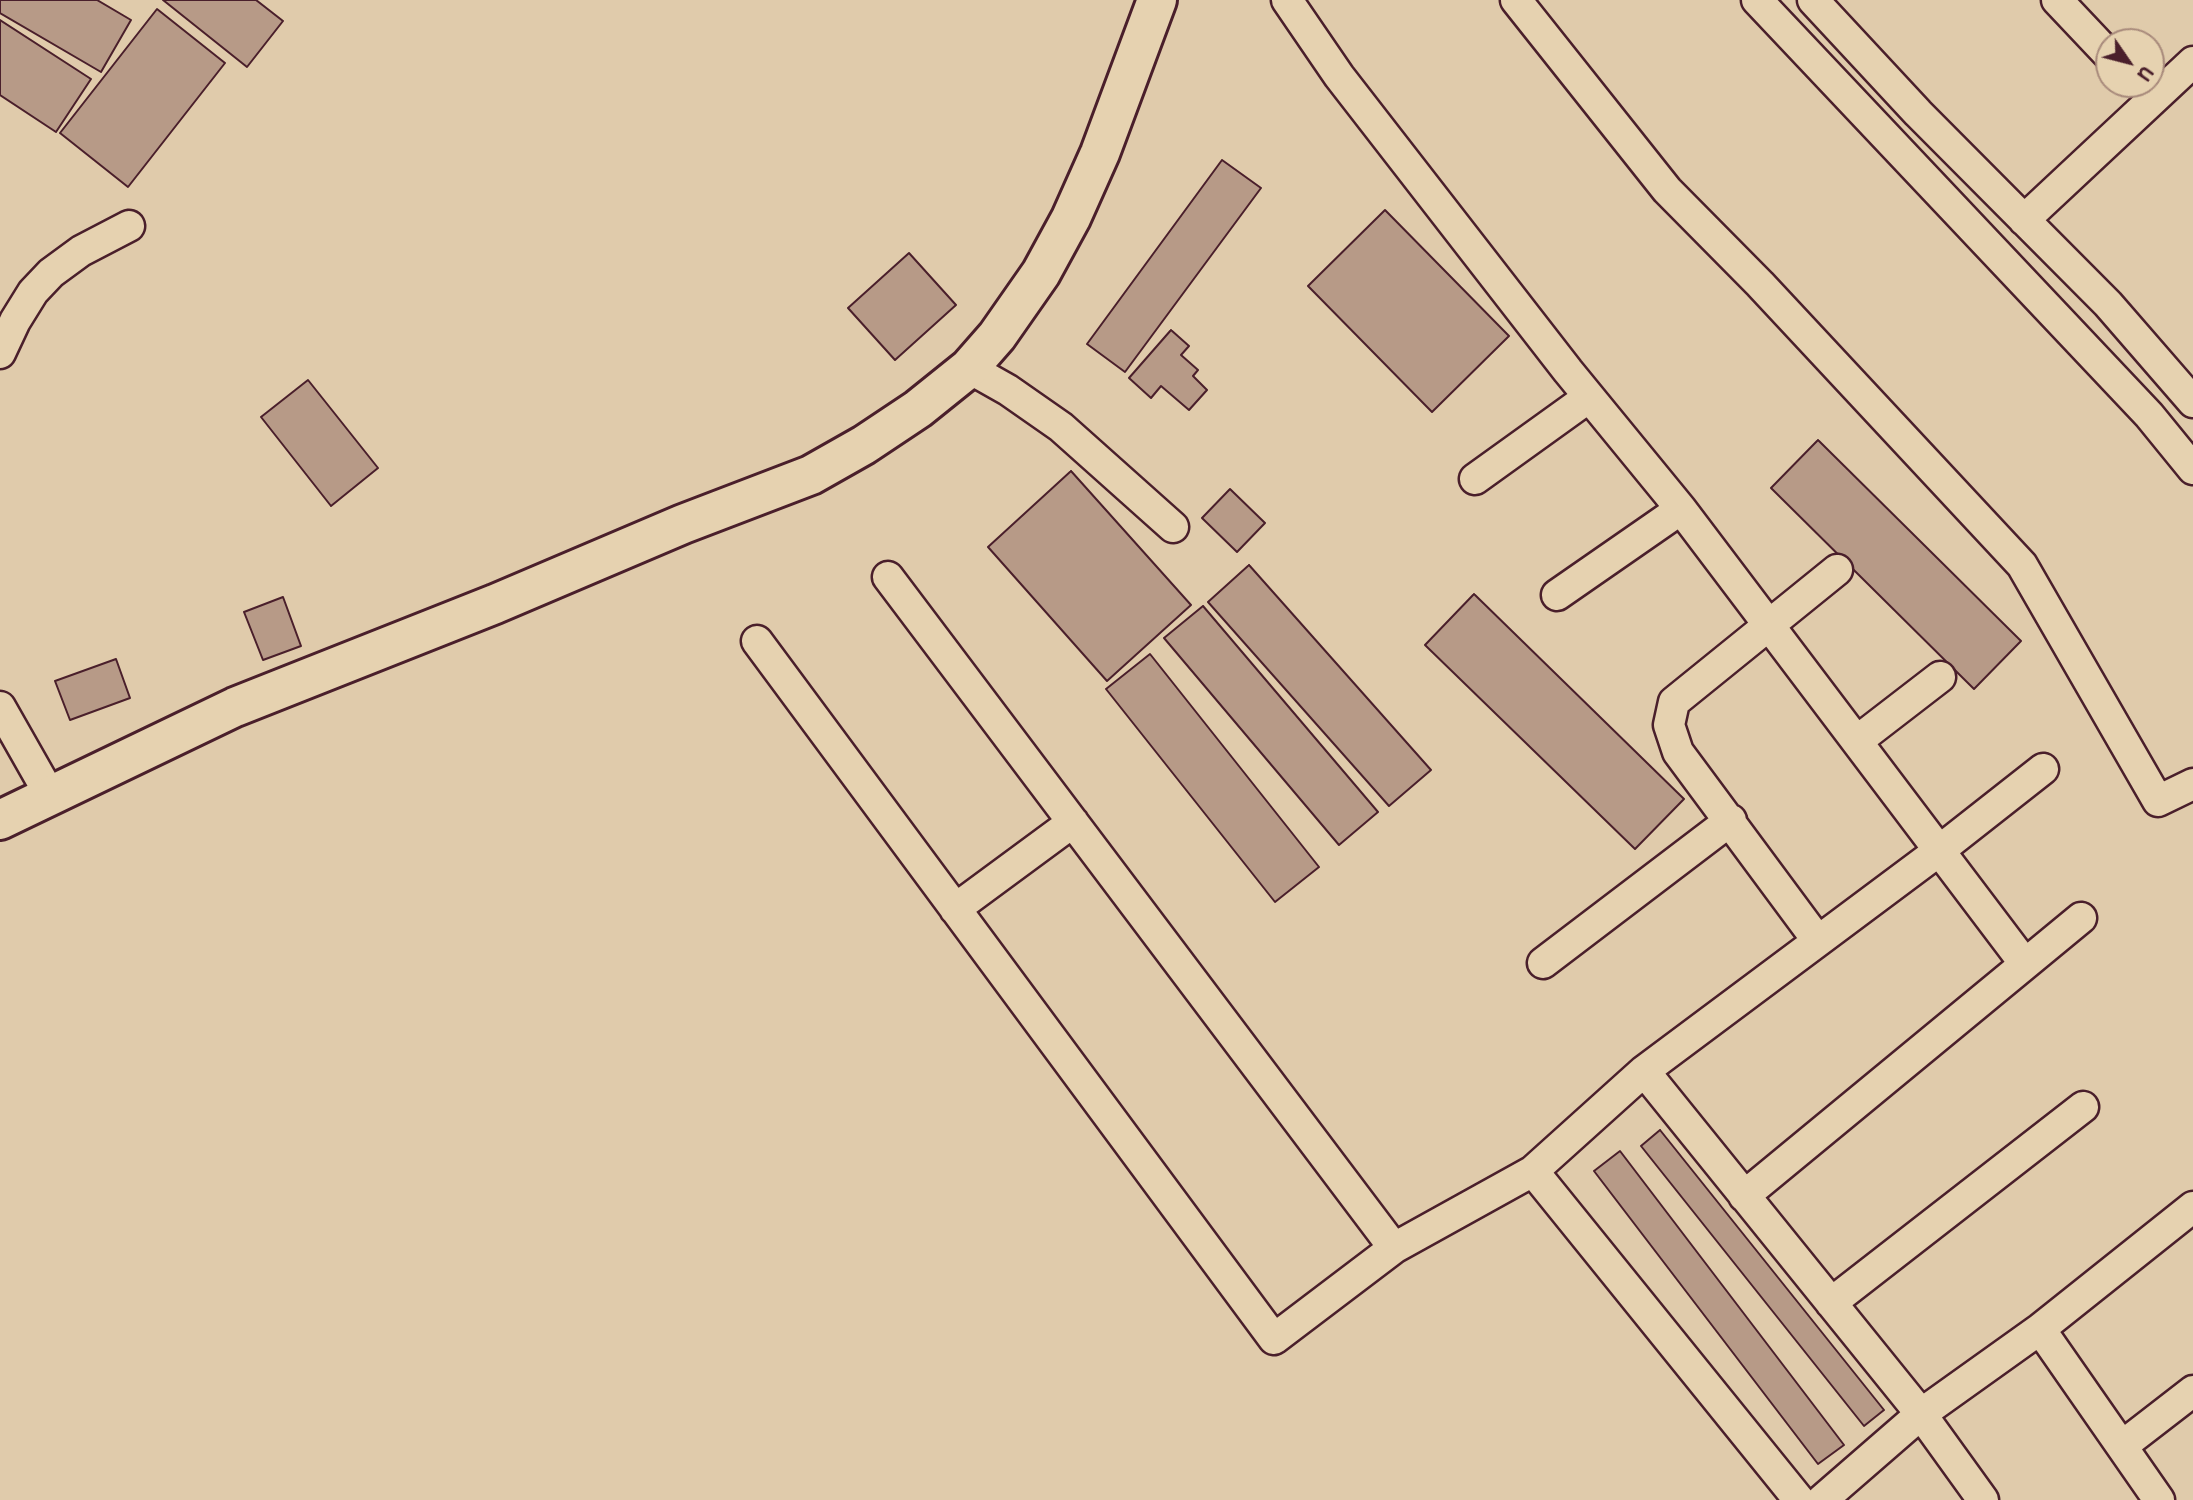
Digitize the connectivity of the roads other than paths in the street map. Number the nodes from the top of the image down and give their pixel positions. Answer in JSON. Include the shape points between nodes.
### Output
{"nodes":[{"id":1,"x":1157,"y":0,"type":"edge"},
{"id":2,"x":1287,"y":0,"type":"edge"},
{"id":3,"x":1516,"y":0,"type":"edge"},
{"id":4,"x":1757,"y":0,"type":"edge"},
{"id":5,"x":1813,"y":0,"type":"edge"},
{"id":6,"x":2057,"y":0,"type":"edge"},
{"id":7,"x":2095,"y":40,"type":"edge"},
{"id":8,"x":2193,"y":62,"type":"edge"},
{"id":9,"x":2165,"y":80,"type":"edge"},
{"id":10,"x":2139,"y":98,"type":"edge"},
{"id":11,"x":2024,"y":220,"type":"junction"},
{"id":12,"x":129,"y":226,"type":"dead end"},
{"id":13,"x":0,"y":353,"type":"edge"},
{"id":14,"x":969,"y":368,"type":"junction"},
{"id":15,"x":1589,"y":397,"type":"junction"},
{"id":16,"x":2193,"y":402,"type":"edge"},
{"id":17,"x":2193,"y":469,"type":"edge"},
{"id":18,"x":1475,"y":479,"type":"dead end"},
{"id":19,"x":1681,"y":509,"type":"junction"},
{"id":20,"x":1173,"y":527,"type":"dead end"},
{"id":21,"x":1837,"y":570,"type":"dead end"},
{"id":22,"x":888,"y":577,"type":"dead end"},
{"id":23,"x":1558,"y":595,"type":"dead end"},
{"id":24,"x":1768,"y":624,"type":"junction"},
{"id":25,"x":757,"y":641,"type":"dead end"},
{"id":26,"x":1940,"y":677,"type":"dead end"},
{"id":27,"x":0,"y":708,"type":"edge"},
{"id":28,"x":1857,"y":741,"type":"junction"},
{"id":29,"x":2043,"y":769,"type":"dead end"},
{"id":30,"x":2193,"y":784,"type":"edge"},
{"id":31,"x":50,"y":795,"type":"junction"},
{"id":32,"x":0,"y":820,"type":"edge"},
{"id":33,"x":1731,"y":820,"type":"junction"},
{"id":34,"x":1073,"y":822,"type":"junction"},
{"id":35,"x":1940,"y":850,"type":"junction"},
{"id":36,"x":955,"y":909,"type":"junction"},
{"id":37,"x":2081,"y":918,"type":"dead end"},
{"id":38,"x":1818,"y":941,"type":"junction"},
{"id":39,"x":1543,"y":963,"type":"dead end"},
{"id":40,"x":2025,"y":964,"type":"junction"},
{"id":41,"x":1644,"y":1071,"type":"junction"},
{"id":42,"x":2083,"y":1108,"type":"dead end"},
{"id":43,"x":1533,"y":1171,"type":"junction"},
{"id":44,"x":1744,"y":1196,"type":"junction"},
{"id":45,"x":2193,"y":1207,"type":"edge"},
{"id":46,"x":1394,"y":1248,"type":"junction"},
{"id":47,"x":1831,"y":1303,"type":"junction"},
{"id":48,"x":2040,"y":1329,"type":"junction"},
{"id":49,"x":2193,"y":1391,"type":"edge"},
{"id":50,"x":1921,"y":1414,"type":"junction"},
{"id":51,"x":2122,"y":1446,"type":"junction"},
{"id":52,"x":1799,"y":1500,"type":"edge"},
{"id":53,"x":1822,"y":1500,"type":"edge"},
{"id":54,"x":1983,"y":1500,"type":"edge"},
{"id":55,"x":2159,"y":1500,"type":"edge"}],
"edges":[{"from":1,"to":14,"type":"street","via":[[1072,218],[1018,307]]},
{"from":2,"to":15,"type":"street","via":[[1339,76]]},
{"from":3,"to":30,"type":"street","via":[[1667,190],[2022,565],[2158,801]]},
{"from":4,"to":17,"type":"street","via":[[2149,415]]},
{"from":5,"to":11,"type":"street"},
{"from":6,"to":7,"type":"street"},
{"from":8,"to":9,"type":"street"},
{"from":10,"to":11,"type":"street"},
{"from":11,"to":16,"type":"street","via":[[2108,304]]},
{"from":12,"to":13,"type":"street","via":[[51,272],[33,292]]},
{"from":14,"to":20,"type":"street","via":[[1061,428]]},
{"from":14,"to":31,"type":"street","via":[[918,409],[811,475],[235,707]]},
{"from":15,"to":18,"type":"street"},
{"from":15,"to":19,"type":"street"},
{"from":19,"to":23,"type":"street"},
{"from":19,"to":24,"type":"street"},
{"from":21,"to":24,"type":"street"},
{"from":22,"to":34,"type":"street"},
{"from":24,"to":28,"type":"street"},
{"from":24,"to":33,"type":"street","via":[[1674,702],[1669,725],[1678,752]]},
{"from":25,"to":36,"type":"street"},
{"from":26,"to":28,"type":"street"},
{"from":27,"to":31,"type":"street"},
{"from":28,"to":35,"type":"street"},
{"from":29,"to":35,"type":"street"},
{"from":31,"to":32,"type":"street"},
{"from":33,"to":38,"type":"street"},
{"from":33,"to":39,"type":"street"},
{"from":34,"to":36,"type":"street"},
{"from":34,"to":46,"type":"street"},
{"from":35,"to":38,"type":"street"},
{"from":35,"to":40,"type":"street"},
{"from":36,"to":46,"type":"street","via":[[1274,1339]]},
{"from":37,"to":40,"type":"street"},
{"from":38,"to":41,"type":"street"},
{"from":40,"to":44,"type":"street"},
{"from":41,"to":43,"type":"street"},
{"from":41,"to":44,"type":"street"},
{"from":42,"to":47,"type":"street"},
{"from":43,"to":46,"type":"street"},
{"from":43,"to":52,"type":"street"},
{"from":44,"to":47,"type":"street"},
{"from":45,"to":48,"type":"street"},
{"from":47,"to":50,"type":"street"},
{"from":48,"to":50,"type":"street"},
{"from":48,"to":51,"type":"street"},
{"from":49,"to":51,"type":"street"},
{"from":50,"to":53,"type":"street"},
{"from":50,"to":54,"type":"street"},
{"from":51,"to":55,"type":"street"}]}
